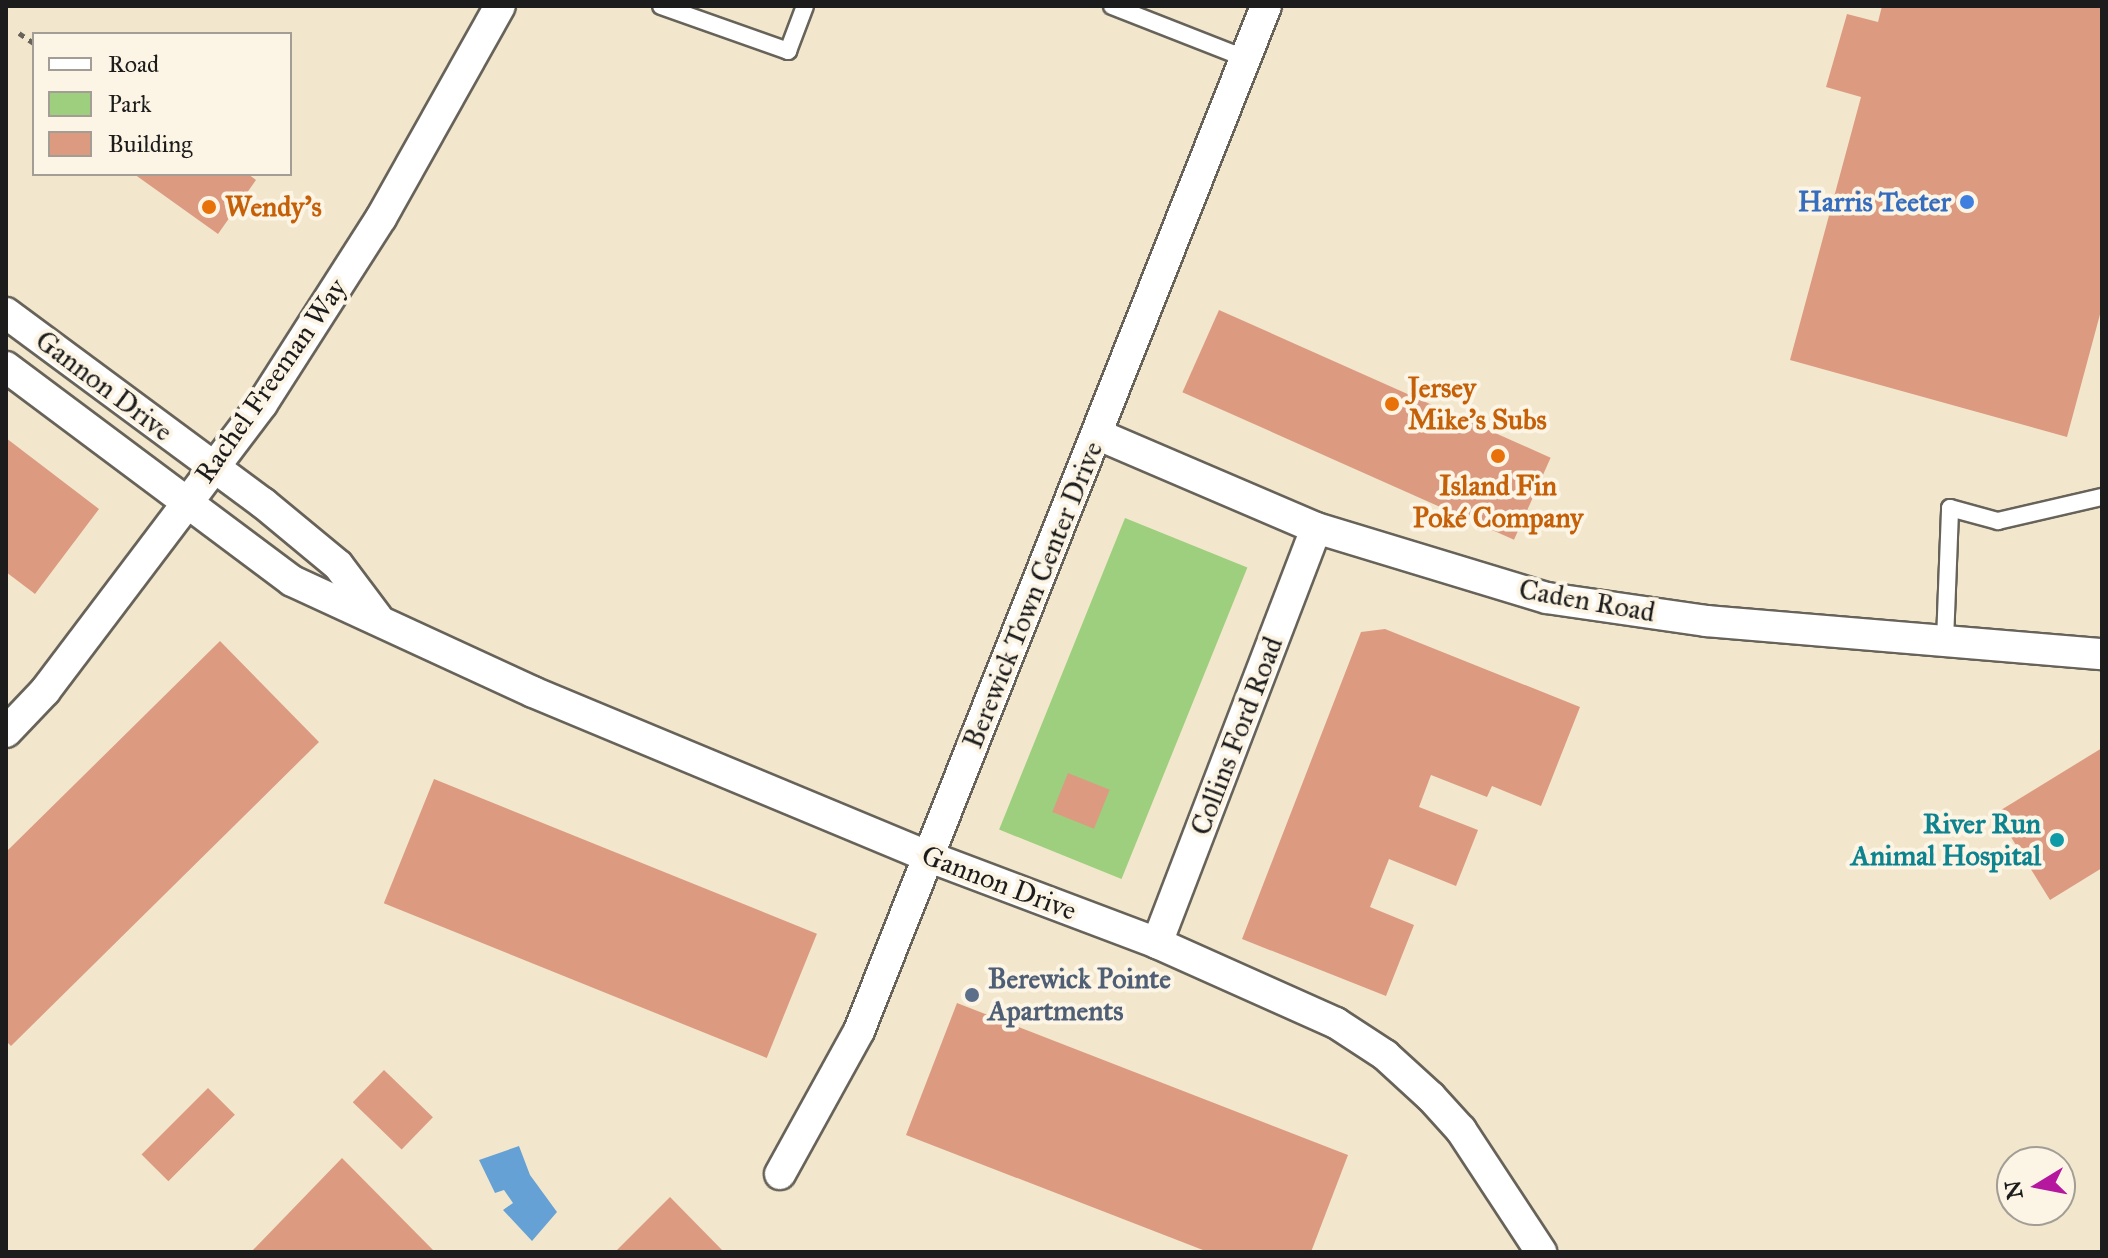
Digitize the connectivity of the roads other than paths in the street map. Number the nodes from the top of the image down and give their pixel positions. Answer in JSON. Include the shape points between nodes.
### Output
{"nodes":[{"id":1,"x":500,"y":6,"type":"edge"},
{"id":2,"x":661,"y":6,"type":"edge"},
{"id":3,"x":805,"y":6,"type":"edge"},
{"id":4,"x":1112,"y":6,"type":"edge"},
{"id":5,"x":1266,"y":6,"type":"edge"},
{"id":6,"x":1245,"y":58,"type":"junction"},
{"id":7,"x":6,"y":313,"type":"edge"},
{"id":8,"x":6,"y":367,"type":"edge"},
{"id":9,"x":1099,"y":435,"type":"junction"},
{"id":10,"x":213,"y":466,"type":"junction"},
{"id":11,"x":2102,"y":497,"type":"edge"},
{"id":12,"x":184,"y":504,"type":"junction"},
{"id":13,"x":1316,"y":528,"type":"junction"},
{"id":14,"x":378,"y":619,"type":"junction"},
{"id":15,"x":1945,"y":641,"type":"junction"},
{"id":16,"x":2102,"y":654,"type":"edge"},
{"id":17,"x":6,"y":732,"type":"edge"},
{"id":18,"x":927,"y":856,"type":"junction"},
{"id":19,"x":1157,"y":943,"type":"junction"},
{"id":20,"x":780,"y":1174,"type":"dead end"},
{"id":21,"x":1541,"y":1252,"type":"edge"}],
"edges":[{"from":1,"to":10,"type":"street","name":"Rachel Freeman Way","via":[[381,218],[262,404]]},
{"from":2,"to":3,"type":"lane","via":[[788,51]]},
{"from":4,"to":6,"type":"lane"},
{"from":5,"to":6,"type":"street","name":"Berewick Town Center Drive"},
{"from":6,"to":9,"type":"street","name":"Berewick Town Center Drive"},
{"from":7,"to":10,"type":"street","name":"Gannon Drive"},
{"from":8,"to":12,"type":"street","name":"Gannon Drive"},
{"from":9,"to":13,"type":"street","name":"Caden Road"},
{"from":9,"to":18,"type":"street","name":"Berewick Town Center Drive"},
{"from":10,"to":12,"type":"street","name":"Rachel Freeman Way"},
{"from":10,"to":14,"type":"street","name":"Gannon Drive","via":[[338,565]]},
{"from":11,"to":15,"type":"lane","via":[[1998,521],[1950,508]]},
{"from":12,"to":14,"type":"street","name":"Gannon Drive","via":[[292,581]]},
{"from":12,"to":17,"type":"street","name":"Rachel Freeman Way","via":[[45,691]]},
{"from":13,"to":15,"type":"street","name":"Caden Road","via":[[1547,598],[1706,621]]},
{"from":13,"to":19,"type":"street","name":"Collins Ford Road"},
{"from":14,"to":18,"type":"street","name":"Gannon Drive","via":[[430,649]]},
{"from":15,"to":16,"type":"street","name":"Caden Road"},
{"from":18,"to":19,"type":"street","name":"Gannon Drive"},
{"from":18,"to":20,"type":"street","name":"Berewick Town Center Drive","via":[[859,1031]]},
{"from":19,"to":21,"type":"street","name":"Gannon Drive","via":[[1336,1023],[1385,1055],[1461,1130]]}]}
